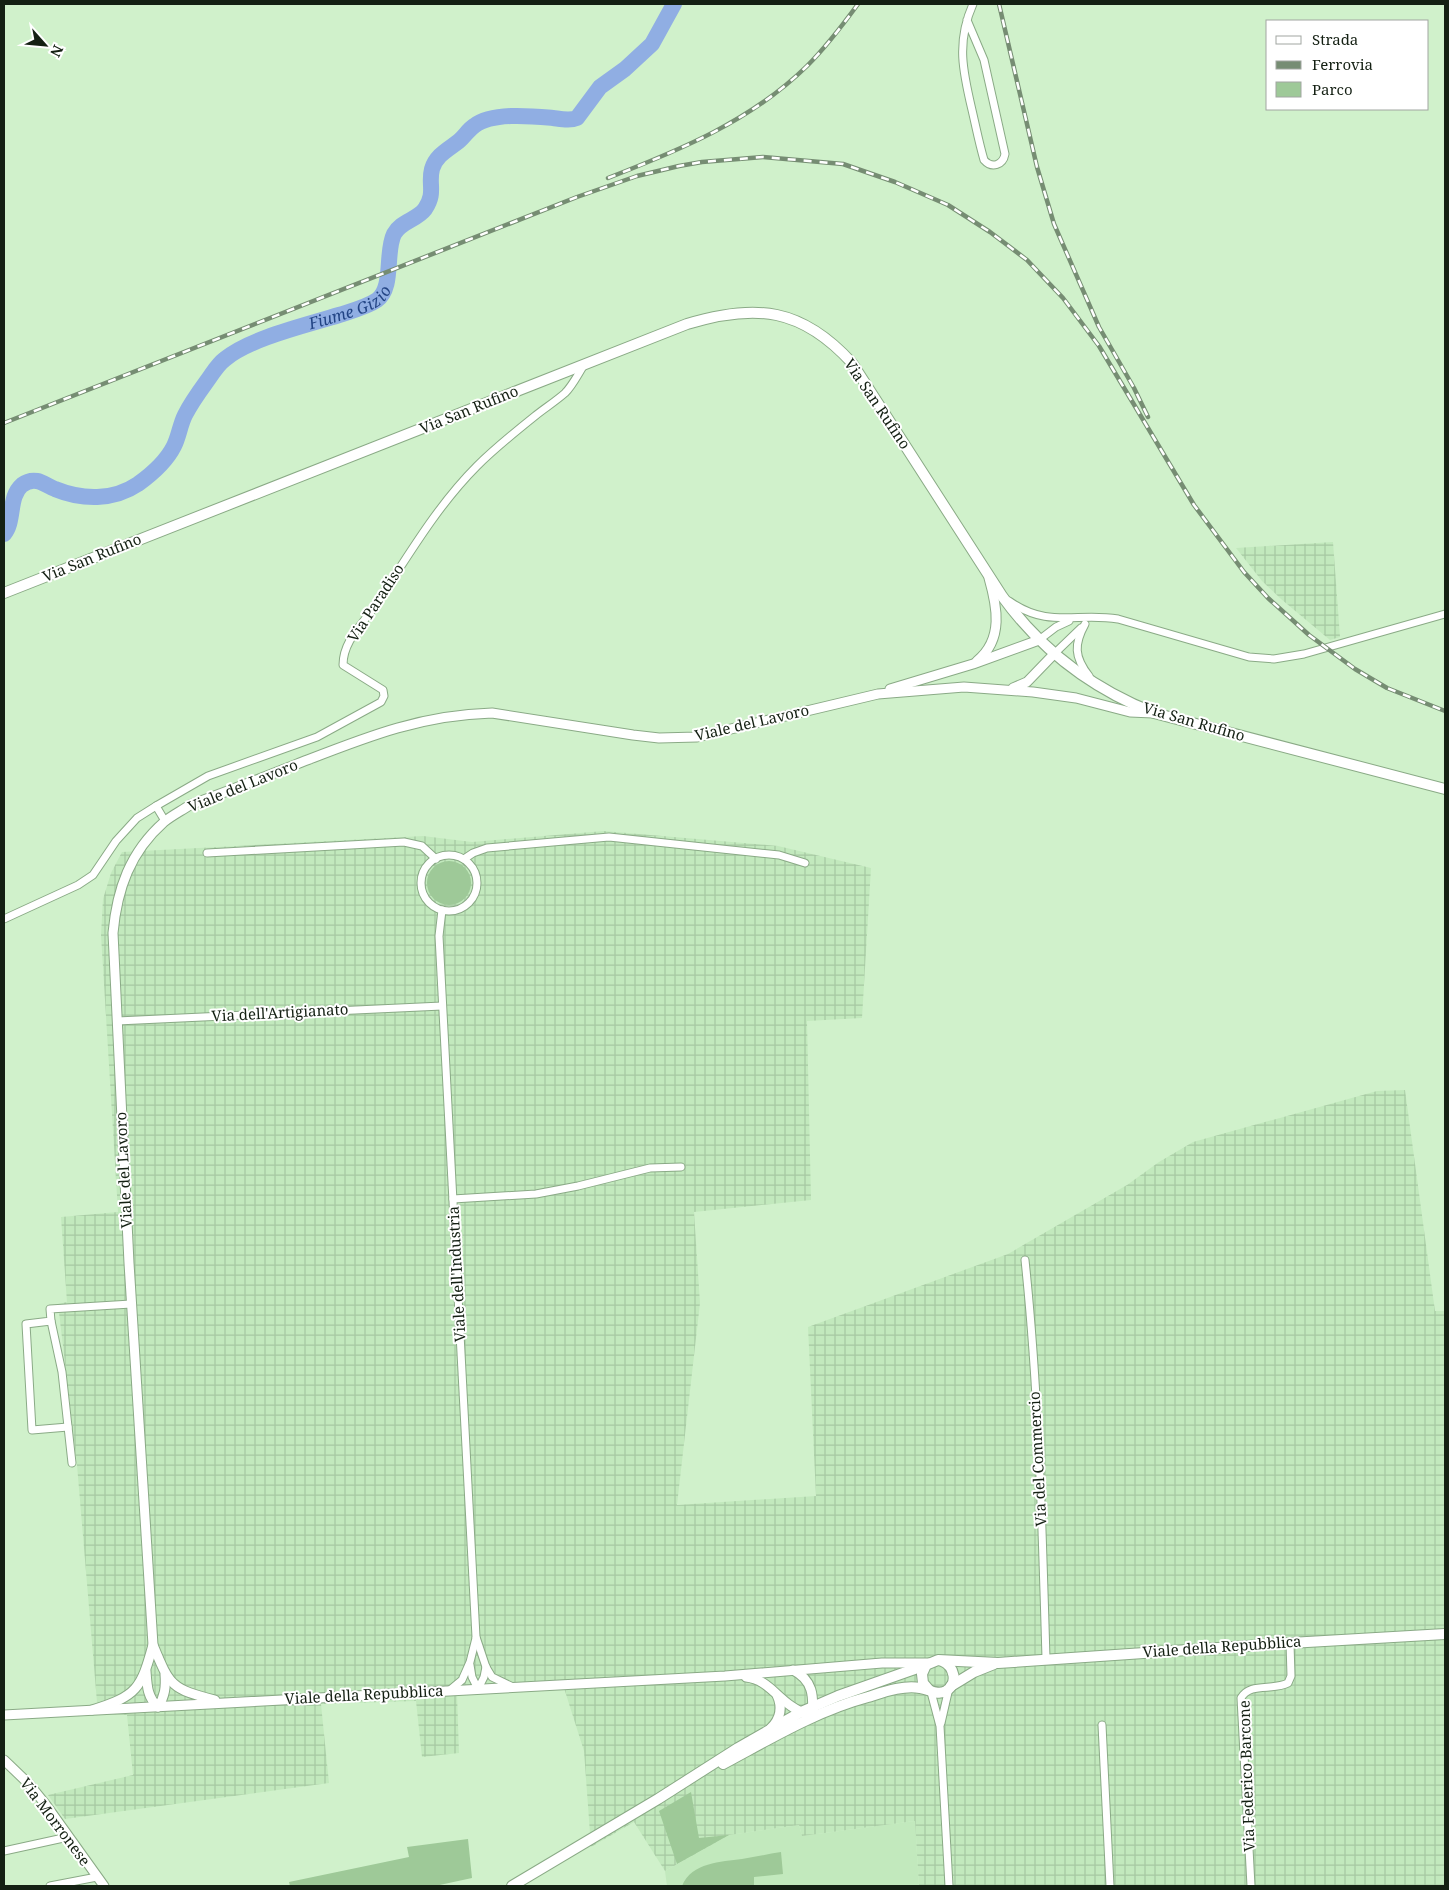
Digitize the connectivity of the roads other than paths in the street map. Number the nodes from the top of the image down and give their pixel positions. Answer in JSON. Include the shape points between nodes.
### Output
{"nodes":[{"id":1,"x":973,"y":4,"type":"edge"},
{"id":2,"x":967,"y":20,"type":"junction"},
{"id":3,"x":584,"y":364,"type":"junction"},
{"id":4,"x":988,"y":575,"type":"junction"},
{"id":5,"x":4,"y":593,"type":"edge"},
{"id":6,"x":1002,"y":596,"type":"junction"},
{"id":7,"x":1445,"y":614,"type":"edge"},
{"id":8,"x":1098,"y":616,"type":"junction"},
{"id":9,"x":1079,"y":618,"type":"junction"},
{"id":10,"x":1085,"y":624,"type":"junction"},
{"id":11,"x":1039,"y":640,"type":"junction"},
{"id":12,"x":1054,"y":654,"type":"junction"},
{"id":13,"x":973,"y":664,"type":"junction"},
{"id":14,"x":1095,"y":684,"type":"junction"},
{"id":15,"x":1007,"y":690,"type":"junction"},
{"id":16,"x":878,"y":694,"type":"junction"},
{"id":17,"x":1154,"y":713,"type":"junction"},
{"id":18,"x":1445,"y":789,"type":"edge"},
{"id":19,"x":156,"y":806,"type":"junction"},
{"id":20,"x":165,"y":822,"type":"junction"},
{"id":21,"x":207,"y":853,"type":"dead end"},
{"id":22,"x":436,"y":859,"type":"junction"},
{"id":23,"x":464,"y":859,"type":"junction"},
{"id":24,"x":804,"y":863,"type":"dead end"},
{"id":25,"x":442,"y":910,"type":"junction"},
{"id":26,"x":4,"y":919,"type":"edge"},
{"id":27,"x":442,"y":1006,"type":"junction"},
{"id":28,"x":117,"y":1021,"type":"junction"},
{"id":29,"x":681,"y":1168,"type":"dead end"},
{"id":30,"x":453,"y":1199,"type":"junction"},
{"id":31,"x":1026,"y":1260,"type":"dead end"},
{"id":32,"x":131,"y":1304,"type":"junction"},
{"id":33,"x":51,"y":1322,"type":"junction"},
{"id":34,"x":68,"y":1427,"type":"junction"},
{"id":35,"x":72,"y":1463,"type":"dead end"},
{"id":36,"x":1445,"y":1634,"type":"edge"},
{"id":37,"x":476,"y":1637,"type":"junction"},
{"id":38,"x":1290,"y":1643,"type":"junction"},
{"id":39,"x":153,"y":1645,"type":"junction"},
{"id":40,"x":1046,"y":1658,"type":"junction"},
{"id":41,"x":942,"y":1661,"type":"junction"},
{"id":42,"x":470,"y":1662,"type":"junction"},
{"id":43,"x":998,"y":1663,"type":"junction"},
{"id":44,"x":928,"y":1664,"type":"junction"},
{"id":45,"x":486,"y":1667,"type":"junction"},
{"id":46,"x":792,"y":1669,"type":"junction"},
{"id":47,"x":146,"y":1670,"type":"junction"},
{"id":48,"x":165,"y":1673,"type":"junction"},
{"id":49,"x":725,"y":1676,"type":"junction"},
{"id":50,"x":514,"y":1687,"type":"junction"},
{"id":51,"x":950,"y":1687,"type":"junction"},
{"id":52,"x":478,"y":1689,"type":"junction"},
{"id":53,"x":450,"y":1690,"type":"junction"},
{"id":54,"x":775,"y":1691,"type":"junction"},
{"id":55,"x":930,"y":1691,"type":"junction"},
{"id":56,"x":224,"y":1702,"type":"junction"},
{"id":57,"x":158,"y":1707,"type":"junction"},
{"id":58,"x":92,"y":1710,"type":"junction"},
{"id":59,"x":801,"y":1712,"type":"junction"},
{"id":60,"x":813,"y":1712,"type":"junction"},
{"id":61,"x":5,"y":1716,"type":"edge"},
{"id":62,"x":1102,"y":1725,"type":"dead end"},
{"id":63,"x":940,"y":1726,"type":"junction"},
{"id":64,"x":769,"y":1730,"type":"junction"},
{"id":65,"x":4,"y":1760,"type":"edge"},
{"id":66,"x":658,"y":1799,"type":"junction"},
{"id":67,"x":68,"y":1837,"type":"junction"},
{"id":68,"x":4,"y":1851,"type":"edge"},
{"id":69,"x":97,"y":1877,"type":"junction"},
{"id":70,"x":50,"y":1886,"type":"edge"},
{"id":71,"x":104,"y":1886,"type":"edge"},
{"id":72,"x":512,"y":1886,"type":"edge"},
{"id":73,"x":949,"y":1886,"type":"edge"},
{"id":74,"x":1110,"y":1886,"type":"edge"},
{"id":75,"x":1251,"y":1886,"type":"edge"}],
"edges":[{"from":1,"to":2,"type":"street"},
{"from":2,"to":2,"type":"street","via":[[962,52],[963,74],[984,160],[993,166],[1004,160],[1005,154],[984,60]]},
{"from":3,"to":4,"type":"main road","name":"Via San Rufino","via":[[687,324],[728,313],[764,313],[802,323],[822,334],[852,363]]},
{"from":3,"to":5,"type":"main road","name":"Via San Rufino"},
{"from":3,"to":19,"type":"street","name":"Via Paradiso","via":[[565,392],[505,440],[453,492],[356,631],[343,665],[383,690],[382,702],[317,737],[208,776]]},
{"from":4,"to":6,"type":"main road","name":"Via San Rufino"},
{"from":4,"to":13,"type":"street","via":[[997,622],[986,651]]},
{"from":6,"to":9,"type":"street","via":[[1039,616]]},
{"from":6,"to":11,"type":"main road","name":"Via San Rufino"},
{"from":7,"to":8,"type":"street","via":[[1304,654],[1262,660]]},
{"from":8,"to":9,"type":"street"},
{"from":8,"to":10,"type":"street"},
{"from":9,"to":11,"type":"street","via":[[1064,622]]},
{"from":10,"to":12,"type":"street"},
{"from":10,"to":14,"type":"street","via":[[1078,638],[1077,651],[1083,668]]},
{"from":11,"to":12,"type":"main road","name":"Via San Rufino"},
{"from":11,"to":13,"type":"street","name":"Viale del Lavoro"},
{"from":12,"to":14,"type":"main road","name":"Via San Rufino"},
{"from":12,"to":15,"type":"street","name":"Viale del Lavoro","via":[[1027,682]]},
{"from":13,"to":16,"type":"street","name":"Viale del Lavoro"},
{"from":14,"to":17,"type":"main road","name":"Via San Rufino"},
{"from":15,"to":16,"type":"street","name":"Viale del Lavoro","via":[[946,687]]},
{"from":15,"to":17,"type":"street","name":"Viale del Lavoro","via":[[1076,698],[1130,712]]},
{"from":16,"to":20,"type":"street","name":"Viale del Lavoro","via":[[697,737],[659,738],[492,713],[438,718],[373,734],[190,805]]},
{"from":17,"to":18,"type":"main road","name":"Via San Rufino"},
{"from":19,"to":20,"type":"street"},
{"from":19,"to":26,"type":"street","name":"Via Paradiso","via":[[137,818],[116,841],[93,875]]},
{"from":20,"to":28,"type":"street","name":"Viale del Lavoro","via":[[148,838],[132,861],[115,910]]},
{"from":21,"to":22,"type":"street","via":[[404,842],[422,846]]},
{"from":22,"to":23,"type":"street","via":[[447,855]]},
{"from":22,"to":25,"type":"street","via":[[426,868],[422,886],[430,904]]},
{"from":23,"to":24,"type":"street","via":[[487,848],[609,837],[779,855]]},
{"from":23,"to":25,"type":"street","via":[[476,875],[475,894],[461,908]]},
{"from":25,"to":27,"type":"street","name":"Viale dell'Industria","via":[[438,936]]},
{"from":27,"to":28,"type":"street","name":"Via dell'Artigianato"},
{"from":27,"to":30,"type":"street","name":"Viale dell'Industria"},
{"from":28,"to":32,"type":"street","name":"Viale del Lavoro"},
{"from":29,"to":30,"type":"street","via":[[650,1168],[536,1194]]},
{"from":30,"to":37,"type":"street","name":"Viale dell'Industria"},
{"from":31,"to":40,"type":"street","name":"Via del Commercio","via":[[1040,1482]]},
{"from":32,"to":33,"type":"street","via":[[50,1309]]},
{"from":32,"to":39,"type":"street","name":"Viale del Lavoro"},
{"from":33,"to":34,"type":"street","via":[[62,1372]]},
{"from":33,"to":34,"type":"street","via":[[26,1324],[32,1430]]},
{"from":34,"to":35,"type":"street"},
{"from":36,"to":38,"type":"main road","name":"Viale della Repubblica"},
{"from":37,"to":42,"type":"street","name":"Viale dell'Industria"},
{"from":37,"to":45,"type":"street","name":"Viale dell'Industria"},
{"from":38,"to":40,"type":"main road","name":"Viale della Repubblica"},
{"from":38,"to":75,"type":"street","name":"Via Federico Barcone","via":[[1291,1676],[1288,1683],[1250,1689],[1241,1698]]},
{"from":39,"to":47,"type":"street"},
{"from":39,"to":48,"type":"street"},
{"from":40,"to":43,"type":"main road","name":"Viale della Repubblica"},
{"from":41,"to":43,"type":"main road","name":"Viale della Repubblica"},
{"from":41,"to":44,"type":"main road"},
{"from":41,"to":51,"type":"main road","via":[[953,1671]]},
{"from":42,"to":52,"type":"street","name":"Viale dell'Industria"},
{"from":42,"to":53,"type":"street","name":"Viale dell'Industria","via":[[462,1680]]},
{"from":43,"to":51,"type":"main road","name":"Viale della Repubblica","via":[[974,1672]]},
{"from":44,"to":46,"type":"street","name":"Viale della Repubblica","via":[[882,1663]]},
{"from":44,"to":55,"type":"main road","via":[[923,1669],[922,1678]]},
{"from":44,"to":60,"type":"main road","via":[[838,1696]]},
{"from":45,"to":50,"type":"street","via":[[492,1677]]},
{"from":45,"to":52,"type":"street"},
{"from":46,"to":49,"type":"street","name":"Viale della Repubblica"},
{"from":46,"to":60,"type":"street","via":[[802,1674],[812,1689]]},
{"from":47,"to":57,"type":"street","via":[[151,1701]]},
{"from":47,"to":58,"type":"street","via":[[136,1689],[123,1700]]},
{"from":48,"to":56,"type":"street","via":[[173,1685],[190,1694]]},
{"from":48,"to":57,"type":"street","via":[[165,1693]]},
{"from":49,"to":50,"type":"street","name":"Viale della Repubblica"},
{"from":49,"to":54,"type":"street","name":"Viale della Repubblica","via":[[758,1680]]},
{"from":50,"to":52,"type":"street","name":"Viale della Repubblica"},
{"from":51,"to":55,"type":"main road","via":[[942,1692]]},
{"from":51,"to":63,"type":"street"},
{"from":52,"to":53,"type":"street","name":"Viale della Repubblica"},
{"from":53,"to":56,"type":"street","name":"Viale della Repubblica"},
{"from":54,"to":59,"type":"street","name":"Viale della Repubblica"},
{"from":54,"to":64,"type":"street","via":[[781,1710]]},
{"from":55,"to":60,"type":"main road","via":[[909,1687],[897,1689]]},
{"from":55,"to":63,"type":"street"},
{"from":56,"to":57,"type":"street","name":"Viale della Repubblica"},
{"from":57,"to":58,"type":"street","name":"Viale della Repubblica"},
{"from":58,"to":61,"type":"street","name":"Viale della Repubblica"},
{"from":59,"to":60,"type":"main road"},
{"from":59,"to":64,"type":"main road"},
{"from":60,"to":66,"type":"main road"},
{"from":62,"to":74,"type":"street"},
{"from":63,"to":73,"type":"street"},
{"from":64,"to":66,"type":"main road"},
{"from":65,"to":67,"type":"street","name":"Via Morronese","via":[[29,1784]]},
{"from":66,"to":72,"type":"main road"},
{"from":67,"to":68,"type":"street"},
{"from":67,"to":69,"type":"street","name":"Via Morronese"},
{"from":69,"to":70,"type":"street"},
{"from":69,"to":71,"type":"street","name":"Via Morronese"}]}
